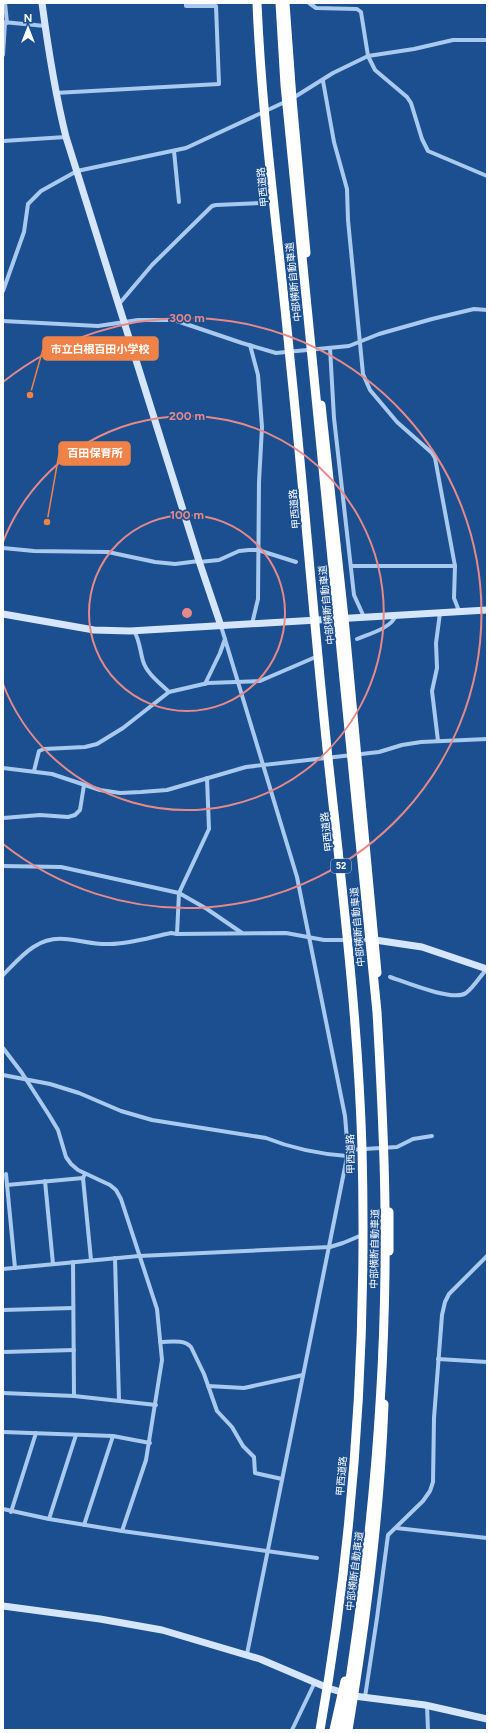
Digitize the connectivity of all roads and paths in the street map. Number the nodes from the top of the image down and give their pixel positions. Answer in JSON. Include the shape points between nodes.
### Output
{"nodes":[{"id":1,"x":4,"y":3,"type":"edge"},
{"id":2,"x":42,"y":3,"type":"edge"},
{"id":3,"x":186,"y":3,"type":"edge"},
{"id":4,"x":257,"y":3,"type":"edge"},
{"id":5,"x":275,"y":3,"type":"edge"},
{"id":6,"x":280,"y":3,"type":"edge"},
{"id":7,"x":285,"y":3,"type":"edge"},
{"id":8,"x":309,"y":3,"type":"edge"},
{"id":9,"x":5,"y":23,"type":"edge"},
{"id":10,"x":45,"y":26,"type":"junction"},
{"id":11,"x":487,"y":40,"type":"edge"},
{"id":12,"x":3,"y":55,"type":"edge"},
{"id":13,"x":368,"y":56,"type":"junction"},
{"id":14,"x":323,"y":81,"type":"junction"},
{"id":15,"x":55,"y":93,"type":"junction"},
{"id":16,"x":292,"y":99,"type":"junction"},
{"id":17,"x":265,"y":112,"type":"junction"},
{"id":18,"x":66,"y":137,"type":"junction"},
{"id":19,"x":3,"y":140,"type":"edge"},
{"id":20,"x":174,"y":151,"type":"junction"},
{"id":21,"x":76,"y":171,"type":"junction"},
{"id":22,"x":487,"y":176,"type":"edge"},
{"id":23,"x":179,"y":202,"type":"dead end"},
{"id":24,"x":262,"y":203,"type":"dead end"},
{"id":25,"x":3,"y":291,"type":"edge"},
{"id":26,"x":118,"y":304,"type":"junction"},
{"id":27,"x":487,"y":310,"type":"edge"},
{"id":28,"x":3,"y":321,"type":"edge"},
{"id":29,"x":124,"y":322,"type":"junction"},
{"id":30,"x":360,"y":342,"type":"junction"},
{"id":31,"x":250,"y":345,"type":"junction"},
{"id":32,"x":330,"y":348,"type":"junction"},
{"id":33,"x":315,"y":349,"type":"junction"},
{"id":34,"x":290,"y":352,"type":"junction"},
{"id":35,"x":3,"y":548,"type":"edge"},
{"id":36,"x":258,"y":550,"type":"junction"},
{"id":37,"x":199,"y":561,"type":"junction"},
{"id":38,"x":296,"y":562,"type":"dead end"},
{"id":39,"x":351,"y":566,"type":"junction"},
{"id":40,"x":455,"y":566,"type":"junction"},
{"id":41,"x":487,"y":610,"type":"edge"},
{"id":42,"x":459,"y":611,"type":"junction"},
{"id":43,"x":440,"y":612,"type":"junction"},
{"id":44,"x":3,"y":614,"type":"edge"},
{"id":45,"x":396,"y":614,"type":"junction"},
{"id":46,"x":364,"y":617,"type":"junction"},
{"id":47,"x":344,"y":618,"type":"junction"},
{"id":48,"x":315,"y":620,"type":"junction"},
{"id":49,"x":252,"y":624,"type":"junction"},
{"id":50,"x":221,"y":626,"type":"junction"},
{"id":51,"x":134,"y":631,"type":"junction"},
{"id":52,"x":225,"y":638,"type":"junction"},
{"id":53,"x":357,"y":639,"type":"dead end"},
{"id":54,"x":318,"y":655,"type":"junction"},
{"id":55,"x":238,"y":681,"type":"junction"},
{"id":56,"x":205,"y":684,"type":"junction"},
{"id":57,"x":169,"y":692,"type":"junction"},
{"id":58,"x":487,"y":739,"type":"edge"},
{"id":59,"x":438,"y":741,"type":"junction"},
{"id":60,"x":357,"y":754,"type":"junction"},
{"id":61,"x":328,"y":758,"type":"junction"},
{"id":62,"x":264,"y":765,"type":"junction"},
{"id":63,"x":3,"y":768,"type":"edge"},
{"id":64,"x":34,"y":771,"type":"junction"},
{"id":65,"x":207,"y":778,"type":"junction"},
{"id":66,"x":84,"y":784,"type":"junction"},
{"id":67,"x":3,"y":818,"type":"edge"},
{"id":68,"x":3,"y":866,"type":"edge"},
{"id":69,"x":179,"y":893,"type":"junction"},
{"id":70,"x":242,"y":933,"type":"junction"},
{"id":71,"x":177,"y":934,"type":"junction"},
{"id":72,"x":311,"y":938,"type":"junction"},
{"id":73,"x":348,"y":940,"type":"junction"},
{"id":74,"x":375,"y":940,"type":"junction"},
{"id":75,"x":487,"y":969,"type":"edge"},
{"id":76,"x":3,"y":975,"type":"edge"},
{"id":77,"x":390,"y":977,"type":"dead end"},
{"id":78,"x":3,"y":1048,"type":"edge"},
{"id":79,"x":3,"y":1075,"type":"edge"},
{"id":80,"x":25,"y":1078,"type":"junction"},
{"id":81,"x":432,"y":1136,"type":"dead end"},
{"id":82,"x":362,"y":1148,"type":"junction"},
{"id":83,"x":388,"y":1148,"type":"junction"},
{"id":84,"x":348,"y":1150,"type":"junction"},
{"id":85,"x":347,"y":1156,"type":"junction"},
{"id":86,"x":86,"y":1173,"type":"junction"},
{"id":87,"x":6,"y":1174,"type":"dead end"},
{"id":88,"x":82,"y":1178,"type":"junction"},
{"id":89,"x":45,"y":1181,"type":"junction"},
{"id":90,"x":7,"y":1185,"type":"junction"},
{"id":91,"x":362,"y":1235,"type":"junction"},
{"id":92,"x":330,"y":1247,"type":"junction"},
{"id":93,"x":138,"y":1256,"type":"junction"},
{"id":94,"x":487,"y":1256,"type":"edge"},
{"id":95,"x":115,"y":1258,"type":"junction"},
{"id":96,"x":91,"y":1260,"type":"junction"},
{"id":97,"x":73,"y":1262,"type":"junction"},
{"id":98,"x":53,"y":1264,"type":"junction"},
{"id":99,"x":15,"y":1268,"type":"junction"},
{"id":100,"x":3,"y":1269,"type":"edge"},
{"id":101,"x":73,"y":1308,"type":"junction"},
{"id":102,"x":3,"y":1310,"type":"edge"},
{"id":103,"x":160,"y":1342,"type":"junction"},
{"id":104,"x":74,"y":1350,"type":"junction"},
{"id":105,"x":3,"y":1352,"type":"edge"},
{"id":106,"x":438,"y":1359,"type":"junction"},
{"id":107,"x":487,"y":1362,"type":"edge"},
{"id":108,"x":303,"y":1375,"type":"junction"},
{"id":109,"x":208,"y":1386,"type":"junction"},
{"id":110,"x":3,"y":1393,"type":"edge"},
{"id":111,"x":74,"y":1396,"type":"junction"},
{"id":112,"x":119,"y":1400,"type":"junction"},
{"id":113,"x":156,"y":1404,"type":"junction"},
{"id":114,"x":3,"y":1432,"type":"edge"},
{"id":115,"x":36,"y":1433,"type":"junction"},
{"id":116,"x":76,"y":1435,"type":"junction"},
{"id":117,"x":113,"y":1436,"type":"junction"},
{"id":118,"x":150,"y":1443,"type":"junction"},
{"id":119,"x":282,"y":1479,"type":"junction"},
{"id":120,"x":3,"y":1510,"type":"edge"},
{"id":121,"x":11,"y":1512,"type":"junction"},
{"id":122,"x":49,"y":1519,"type":"junction"},
{"id":123,"x":84,"y":1525,"type":"junction"},
{"id":124,"x":396,"y":1528,"type":"junction"},
{"id":125,"x":122,"y":1531,"type":"junction"},
{"id":126,"x":487,"y":1538,"type":"edge"},
{"id":127,"x":268,"y":1552,"type":"junction"},
{"id":128,"x":317,"y":1558,"type":"dead end"},
{"id":129,"x":3,"y":1606,"type":"edge"},
{"id":130,"x":247,"y":1654,"type":"junction"},
{"id":131,"x":315,"y":1682,"type":"junction"},
{"id":132,"x":328,"y":1688,"type":"junction"},
{"id":133,"x":354,"y":1696,"type":"junction"},
{"id":134,"x":365,"y":1697,"type":"junction"},
{"id":135,"x":427,"y":1705,"type":"junction"},
{"id":136,"x":487,"y":1719,"type":"edge"},
{"id":137,"x":292,"y":1730,"type":"edge"},
{"id":138,"x":320,"y":1730,"type":"edge"},
{"id":139,"x":335,"y":1730,"type":"edge"},
{"id":140,"x":342,"y":1730,"type":"edge"},
{"id":141,"x":348,"y":1730,"type":"edge"},
{"id":142,"x":428,"y":1730,"type":"edge"}],
"edges":[{"from":1,"to":9,"type":"street"},
{"from":2,"to":10,"type":"street"},
{"from":3,"to":15,"type":"street","via":[[186,6],[216,6],[219,84]]},
{"from":4,"to":17,"type":"highway","name":"甲西道路","number":"52"},
{"from":5,"to":139,"type":"highway","name":"中部横断自動車道","bridge":true,"via":[[280,85],[372,1013],[377,1109],[380,1219],[375,1400],[363,1546],[347,1672]]},
{"from":6,"to":140,"type":"highway","name":"中部横断自動車道","bridge":true,"via":[[286,100],[377,1012],[383,1111],[386,1219],[380,1400],[368,1547]]},
{"from":7,"to":16,"type":"highway"},
{"from":8,"to":13,"type":"street","via":[[316,8],[357,9],[363,19]]},
{"from":9,"to":10,"type":"street"},
{"from":9,"to":12,"type":"street"},
{"from":10,"to":15,"type":"street"},
{"from":11,"to":13,"type":"street","via":[[454,40]]},
{"from":13,"to":14,"type":"street","via":[[333,73]]},
{"from":13,"to":22,"type":"street","via":[[375,70],[411,102],[428,151]]},
{"from":14,"to":16,"type":"street"},
{"from":14,"to":30,"type":"street","via":[[334,142],[347,189]]},
{"from":15,"to":18,"type":"street"},
{"from":16,"to":17,"type":"street"},
{"from":16,"to":33,"type":"highway"},
{"from":17,"to":20,"type":"street"},
{"from":17,"to":34,"type":"highway","name":"甲西道路","number":"52"},
{"from":18,"to":19,"type":"street"},
{"from":18,"to":21,"type":"street"},
{"from":20,"to":21,"type":"street"},
{"from":20,"to":23,"type":"street"},
{"from":21,"to":25,"type":"street","via":[[40,191],[28,204],[24,232]]},
{"from":21,"to":26,"type":"street"},
{"from":24,"to":26,"type":"street","via":[[212,206],[152,265]]},
{"from":26,"to":29,"type":"street"},
{"from":27,"to":30,"type":"street","via":[[474,309],[432,319]]},
{"from":28,"to":29,"type":"street","via":[[98,326]]},
{"from":29,"to":31,"type":"street","via":[[174,320]]},
{"from":29,"to":37,"type":"street"},
{"from":30,"to":32,"type":"street"},
{"from":30,"to":40,"type":"street","via":[[363,374],[370,390],[397,422],[435,458]]},
{"from":31,"to":34,"type":"street","via":[[276,353]]},
{"from":31,"to":36,"type":"street","via":[[258,375],[262,427]]},
{"from":32,"to":33,"type":"street"},
{"from":32,"to":39,"type":"street","via":[[334,418]]},
{"from":33,"to":34,"type":"street"},
{"from":33,"to":47,"type":"highway"},
{"from":34,"to":48,"type":"highway","name":"甲西道路","number":"52"},
{"from":35,"to":37,"type":"street","via":[[108,552],[175,564]]},
{"from":36,"to":37,"type":"street","via":[[239,551],[219,560]]},
{"from":36,"to":38,"type":"street"},
{"from":36,"to":49,"type":"street","via":[[258,599]]},
{"from":37,"to":50,"type":"street"},
{"from":39,"to":40,"type":"street"},
{"from":39,"to":46,"type":"street","via":[[354,594]]},
{"from":40,"to":42,"type":"street","via":[[454,598]]},
{"from":41,"to":42,"type":"street"},
{"from":42,"to":43,"type":"street"},
{"from":43,"to":45,"type":"street"},
{"from":43,"to":59,"type":"street","via":[[436,643],[437,668],[432,691]]},
{"from":44,"to":51,"type":"street","via":[[94,630]]},
{"from":45,"to":46,"type":"street"},
{"from":45,"to":53,"type":"street","via":[[395,619],[383,628]]},
{"from":46,"to":47,"type":"street"},
{"from":47,"to":48,"type":"street"},
{"from":47,"to":60,"type":"highway"},
{"from":48,"to":49,"type":"street"},
{"from":48,"to":54,"type":"highway","name":"甲西道路","number":"52"},
{"from":49,"to":50,"type":"street"},
{"from":50,"to":51,"type":"street"},
{"from":50,"to":52,"type":"street"},
{"from":51,"to":57,"type":"street","via":[[143,662]]},
{"from":52,"to":55,"type":"street"},
{"from":52,"to":56,"type":"street"},
{"from":54,"to":55,"type":"street","via":[[260,681]]},
{"from":54,"to":61,"type":"highway","name":"甲西道路","number":"52"},
{"from":55,"to":56,"type":"street"},
{"from":55,"to":62,"type":"street"},
{"from":56,"to":57,"type":"street"},
{"from":57,"to":64,"type":"street","via":[[123,728],[97,744],[39,751]]},
{"from":58,"to":59,"type":"street"},
{"from":59,"to":60,"type":"street"},
{"from":60,"to":61,"type":"street"},
{"from":60,"to":74,"type":"highway"},
{"from":61,"to":62,"type":"street"},
{"from":61,"to":73,"type":"highway","name":"甲西道路","number":"52"},
{"from":62,"to":65,"type":"street","via":[[236,769]]},
{"from":62,"to":72,"type":"street","via":[[298,877]]},
{"from":63,"to":64,"type":"street"},
{"from":64,"to":66,"type":"street"},
{"from":65,"to":66,"type":"street","via":[[167,790],[141,792],[120,793]]},
{"from":65,"to":69,"type":"street","via":[[209,829]]},
{"from":66,"to":67,"type":"street","via":[[80,810],[75,815]]},
{"from":68,"to":69,"type":"street","via":[[61,867]]},
{"from":69,"to":70,"type":"street"},
{"from":69,"to":71,"type":"street"},
{"from":70,"to":71,"type":"street"},
{"from":70,"to":72,"type":"street","via":[[286,933]]},
{"from":71,"to":76,"type":"street","via":[[112,944],[50,939],[38,943],[27,951]]},
{"from":72,"to":73,"type":"street"},
{"from":72,"to":84,"type":"street","via":[[345,1116]]},
{"from":73,"to":74,"type":"street"},
{"from":73,"to":82,"type":"highway","name":"甲西道路","number":"52"},
{"from":74,"to":75,"type":"street","via":[[422,947]]},
{"from":74,"to":83,"type":"highway"},
{"from":75,"to":77,"type":"street","via":[[465,993],[458,996],[420,988]]},
{"from":78,"to":80,"type":"street"},
{"from":79,"to":80,"type":"street"},
{"from":80,"to":85,"type":"street","via":[[79,1093],[121,1111],[152,1120],[266,1138],[332,1155]]},
{"from":80,"to":86,"type":"street","via":[[58,1130],[66,1157],[71,1164]]},
{"from":81,"to":83,"type":"street"},
{"from":82,"to":83,"type":"street"},
{"from":82,"to":84,"type":"street"},
{"from":82,"to":91,"type":"highway","name":"甲西道路","number":"52"},
{"from":83,"to":133,"type":"highway","via":[[390,1231],[383,1427],[375,1532]]},
{"from":84,"to":85,"type":"street"},
{"from":85,"to":92,"type":"street"},
{"from":86,"to":88,"type":"street"},
{"from":86,"to":93,"type":"street","via":[[116,1190]]},
{"from":87,"to":90,"type":"street"},
{"from":88,"to":89,"type":"street"},
{"from":88,"to":96,"type":"street"},
{"from":89,"to":90,"type":"street"},
{"from":89,"to":98,"type":"street"},
{"from":90,"to":99,"type":"street"},
{"from":91,"to":92,"type":"street"},
{"from":91,"to":132,"type":"highway","name":"甲西道路","number":"52","via":[[356,1425],[344,1562]]},
{"from":92,"to":93,"type":"street"},
{"from":92,"to":108,"type":"street"},
{"from":93,"to":95,"type":"street"},
{"from":93,"to":103,"type":"street","via":[[157,1310]]},
{"from":94,"to":106,"type":"street","via":[[449,1294],[445,1302]]},
{"from":95,"to":96,"type":"street"},
{"from":95,"to":112,"type":"street"},
{"from":96,"to":97,"type":"street"},
{"from":97,"to":98,"type":"street"},
{"from":97,"to":101,"type":"street"},
{"from":98,"to":99,"type":"street"},
{"from":99,"to":100,"type":"street"},
{"from":101,"to":102,"type":"street"},
{"from":101,"to":104,"type":"street"},
{"from":103,"to":109,"type":"street","via":[[188,1343]]},
{"from":103,"to":113,"type":"street","via":[[162,1360]]},
{"from":104,"to":105,"type":"street"},
{"from":104,"to":111,"type":"street"},
{"from":106,"to":107,"type":"street"},
{"from":106,"to":124,"type":"street","via":[[433,1482],[423,1501]]},
{"from":108,"to":109,"type":"street","via":[[244,1388]]},
{"from":108,"to":119,"type":"street"},
{"from":109,"to":119,"type":"street","via":[[217,1411],[254,1457],[255,1473]]},
{"from":110,"to":111,"type":"street"},
{"from":111,"to":112,"type":"street"},
{"from":112,"to":113,"type":"street"},
{"from":113,"to":118,"type":"street"},
{"from":114,"to":115,"type":"street"},
{"from":115,"to":116,"type":"street"},
{"from":115,"to":121,"type":"street"},
{"from":116,"to":117,"type":"street"},
{"from":116,"to":122,"type":"street"},
{"from":117,"to":118,"type":"street"},
{"from":117,"to":123,"type":"street"},
{"from":118,"to":125,"type":"street"},
{"from":119,"to":127,"type":"street"},
{"from":120,"to":121,"type":"street"},
{"from":121,"to":122,"type":"street"},
{"from":122,"to":123,"type":"street"},
{"from":123,"to":125,"type":"street"},
{"from":124,"to":126,"type":"street"},
{"from":124,"to":134,"type":"street","via":[[388,1535]]},
{"from":125,"to":127,"type":"street"},
{"from":127,"to":128,"type":"street"},
{"from":127,"to":130,"type":"street"},
{"from":129,"to":130,"type":"street","via":[[162,1630]]},
{"from":130,"to":131,"type":"street"},
{"from":131,"to":132,"type":"street"},
{"from":131,"to":137,"type":"street"},
{"from":132,"to":133,"type":"street"},
{"from":132,"to":138,"type":"highway","name":"甲西道路","number":"52"},
{"from":133,"to":134,"type":"street"},
{"from":133,"to":141,"type":"highway"},
{"from":134,"to":135,"type":"street"},
{"from":135,"to":136,"type":"street"},
{"from":135,"to":142,"type":"street"}]}
